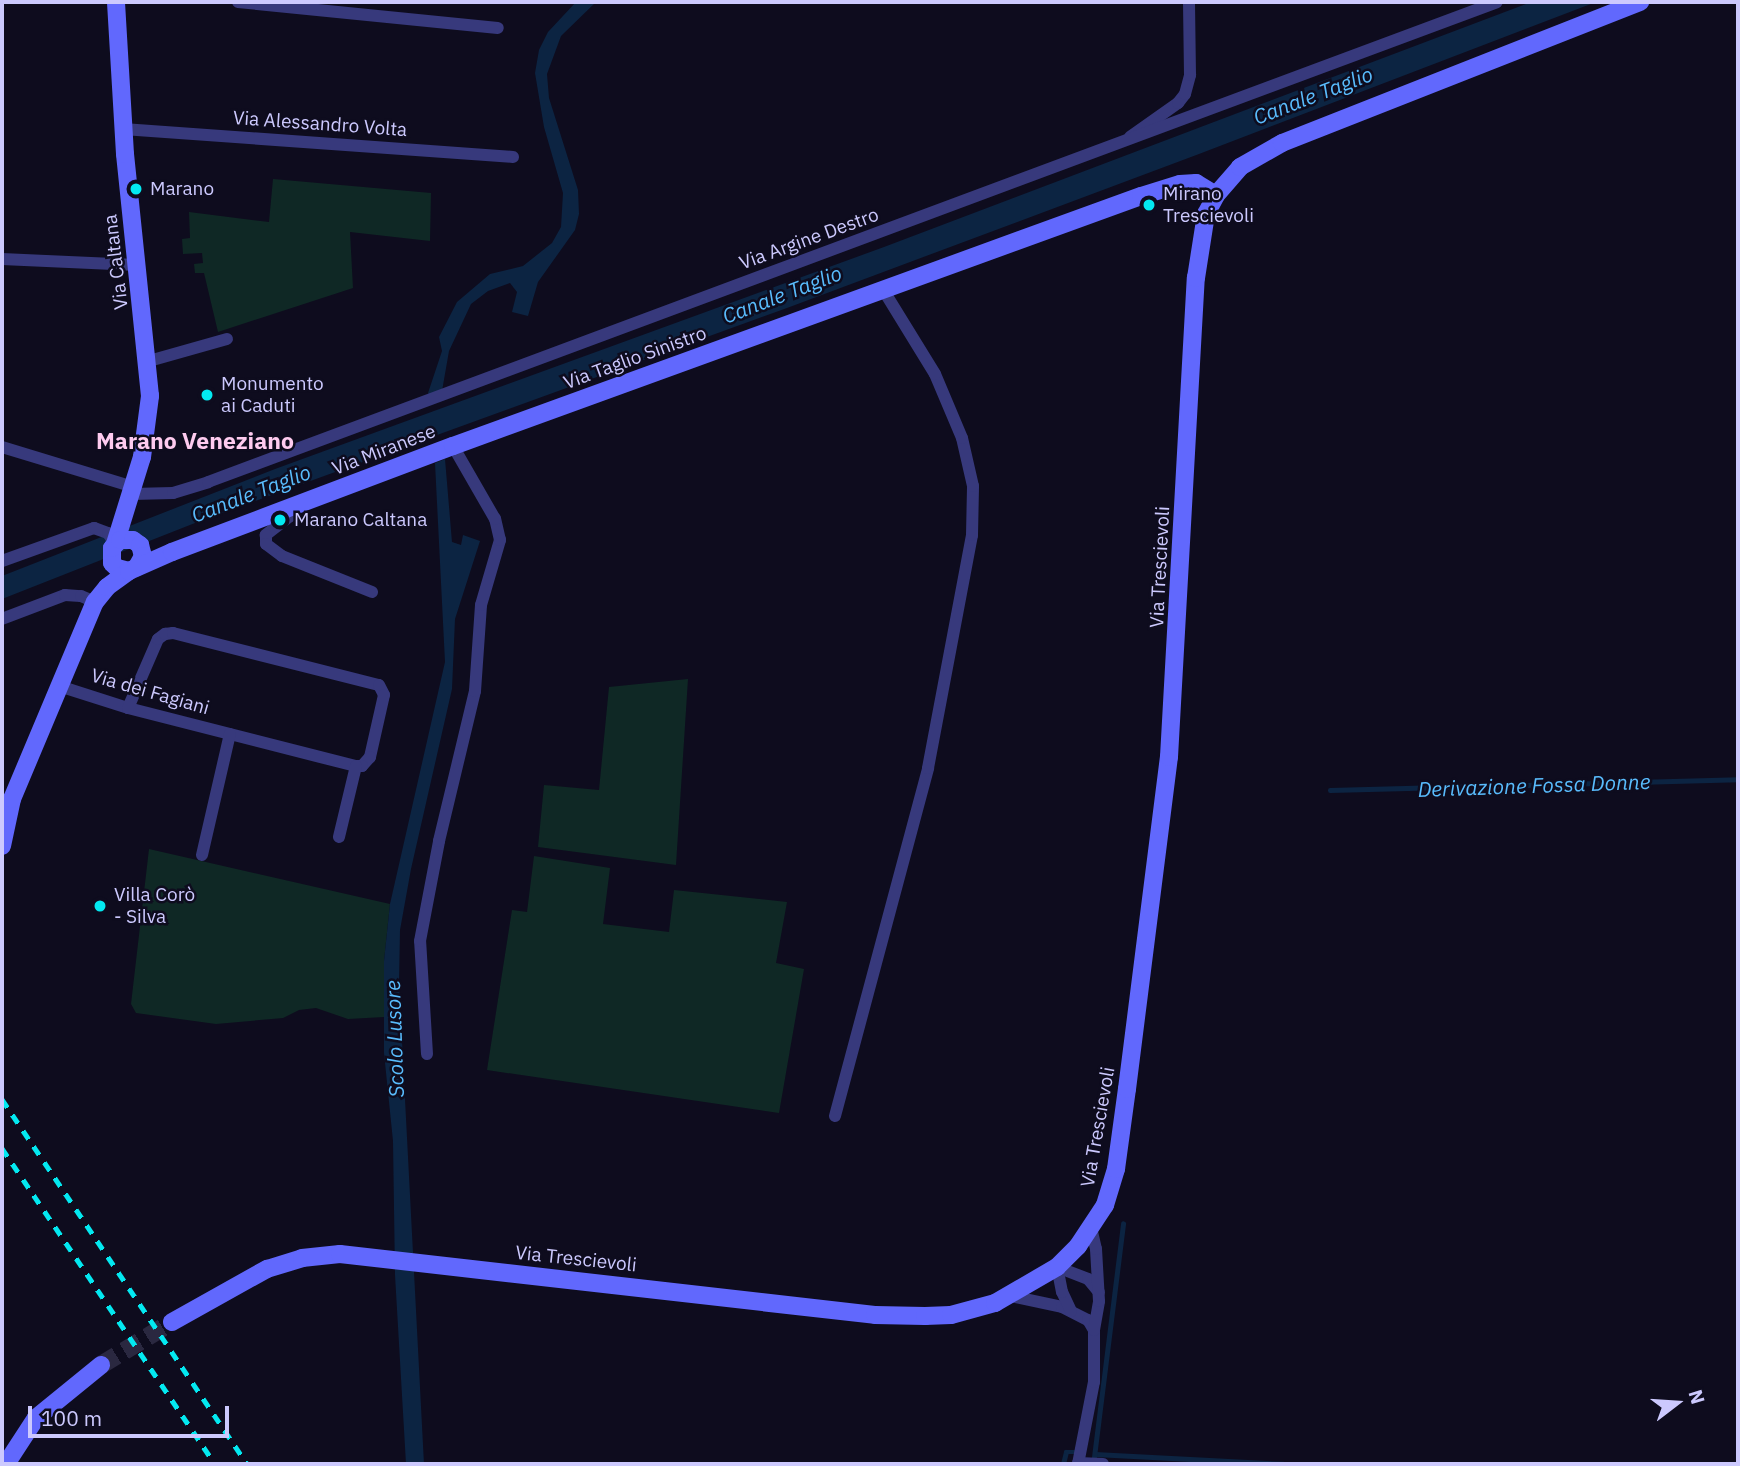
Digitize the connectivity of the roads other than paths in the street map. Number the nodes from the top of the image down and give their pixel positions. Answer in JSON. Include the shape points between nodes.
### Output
{"nodes":[{"id":1,"x":116,"y":2,"type":"edge"},
{"id":2,"x":238,"y":2,"type":"edge"},
{"id":3,"x":1189,"y":2,"type":"edge"},
{"id":4,"x":1497,"y":2,"type":"edge"},
{"id":5,"x":1640,"y":2,"type":"edge"},
{"id":6,"x":318,"y":6,"type":"edge"},
{"id":7,"x":499,"y":28,"type":"dead end"},
{"id":8,"x":123,"y":129,"type":"junction"},
{"id":9,"x":1128,"y":141,"type":"junction"},
{"id":10,"x":513,"y":157,"type":"dead end"},
{"id":11,"x":1216,"y":195,"type":"junction"},
{"id":12,"x":2,"y":259,"type":"edge"},
{"id":13,"x":136,"y":265,"type":"junction"},
{"id":14,"x":884,"y":291,"type":"junction"},
{"id":15,"x":227,"y":339,"type":"dead end"},
{"id":16,"x":149,"y":361,"type":"junction"},
{"id":17,"x":453,"y":446,"type":"junction"},
{"id":18,"x":2,"y":447,"type":"edge"},
{"id":19,"x":133,"y":490,"type":"junction"},
{"id":20,"x":291,"y":508,"type":"junction"},
{"id":21,"x":127,"y":514,"type":"junction"},
{"id":22,"x":148,"y":547,"type":"junction"},
{"id":23,"x":109,"y":551,"type":"junction"},
{"id":24,"x":2,"y":561,"type":"edge"},
{"id":25,"x":133,"y":569,"type":"junction"},
{"id":26,"x":372,"y":592,"type":"dead end"},
{"id":27,"x":96,"y":599,"type":"junction"},
{"id":28,"x":2,"y":619,"type":"edge"},
{"id":29,"x":60,"y":686,"type":"junction"},
{"id":30,"x":128,"y":708,"type":"junction"},
{"id":31,"x":230,"y":734,"type":"junction"},
{"id":32,"x":356,"y":766,"type":"junction"},
{"id":33,"x":339,"y":837,"type":"dead end"},
{"id":34,"x":2,"y":846,"type":"edge"},
{"id":35,"x":202,"y":855,"type":"dead end"},
{"id":36,"x":427,"y":1054,"type":"dead end"},
{"id":37,"x":835,"y":1116,"type":"dead end"},
{"id":38,"x":1091,"y":1228,"type":"junction"},
{"id":39,"x":1057,"y":1267,"type":"junction"},
{"id":40,"x":1099,"y":1292,"type":"junction"},
{"id":41,"x":1011,"y":1296,"type":"junction"},
{"id":42,"x":1072,"y":1311,"type":"junction"},
{"id":43,"x":172,"y":1322,"type":"tunnel mouth"},
{"id":44,"x":1094,"y":1330,"type":"junction"},
{"id":45,"x":101,"y":1366,"type":"tunnel mouth"},
{"id":46,"x":6,"y":1464,"type":"edge"},
{"id":47,"x":1078,"y":1464,"type":"edge"},
{"id":48,"x":1104,"y":1464,"type":"edge"}],
"edges":[{"from":1,"to":8,"type":"main road","name":"Via Caltana"},
{"from":2,"to":6,"type":"street"},
{"from":3,"to":9,"type":"street","via":[[1190,75],[1185,94],[1132,133]]},
{"from":4,"to":9,"type":"street","name":"Via Argine Destro"},
{"from":5,"to":11,"type":"main road","via":[[1282,143],[1240,167]]},
{"from":6,"to":7,"type":"street"},
{"from":8,"to":10,"type":"street","name":"Via Alessandro Volta"},
{"from":8,"to":13,"type":"main road","name":"Via Caltana"},
{"from":9,"to":19,"type":"street","name":"Via Argine Destro","via":[[196,486],[173,494]]},
{"from":11,"to":14,"type":"main road","name":"Via Taglio Sinistro","via":[[1196,183],[1166,188]]},
{"from":11,"to":38,"type":"main road","name":"Via Trescievoli","via":[[1206,214],[1196,278],[1177,659],[1163,813],[1116,1169],[1105,1205]]},
{"from":12,"to":13,"type":"street"},
{"from":13,"to":16,"type":"main road","name":"Via Caltana"},
{"from":14,"to":17,"type":"main road","name":"Via Taglio Sinistro"},
{"from":14,"to":37,"type":"street","via":[[935,374],[962,438],[973,486],[972,535],[928,768]]},
{"from":15,"to":16,"type":"street"},
{"from":16,"to":19,"type":"main road","name":"Via Caltana","via":[[148,421]]},
{"from":17,"to":20,"type":"main road","name":"Via Miranese"},
{"from":17,"to":36,"type":"street","via":[[495,519],[500,540],[481,605],[475,691],[439,841],[421,941]]},
{"from":18,"to":19,"type":"street","name":"Via Argine Destro"},
{"from":19,"to":21,"type":"main road","name":"Via Caltana"},
{"from":20,"to":22,"type":"main road","name":"Via Miranese"},
{"from":20,"to":26,"type":"street","via":[[290,516],[266,535],[266,544],[282,556]]},
{"from":21,"to":22,"type":"main road","name":"Via Caltana"},
{"from":21,"to":23,"type":"main road","name":"Via Caltana"},
{"from":22,"to":23,"type":"main road","via":[[127,538]]},
{"from":22,"to":25,"type":"main road","name":"Via Miranese"},
{"from":22,"to":25,"type":"main road"},
{"from":23,"to":24,"type":"street","via":[[94,528]]},
{"from":23,"to":25,"type":"main road","via":[[123,571]]},
{"from":23,"to":27,"type":"main road","name":"Via Caltana"},
{"from":25,"to":27,"type":"main road","name":"Via Caltana"},
{"from":27,"to":28,"type":"street","via":[[65,596]]},
{"from":27,"to":29,"type":"main road","name":"Via Caltana"},
{"from":29,"to":30,"type":"street","name":"Via dei Fagiani"},
{"from":29,"to":34,"type":"main road","name":"Via Caltana","via":[[12,799]]},
{"from":30,"to":31,"type":"street","name":"Via dei Fagiani"},
{"from":30,"to":32,"type":"street","via":[[158,639],[173,633],[379,685],[384,695],[369,757]]},
{"from":31,"to":32,"type":"street","name":"Via dei Fagiani"},
{"from":31,"to":35,"type":"street","name":"Via dei Fagiani"},
{"from":32,"to":33,"type":"street"},
{"from":38,"to":39,"type":"main road","name":"Via Trescievoli"},
{"from":38,"to":40,"type":"street"},
{"from":39,"to":40,"type":"street","via":[[1088,1279]]},
{"from":39,"to":41,"type":"main road","name":"Via Trescievoli"},
{"from":39,"to":42,"type":"street"},
{"from":40,"to":44,"type":"street"},
{"from":41,"to":42,"type":"street"},
{"from":41,"to":43,"type":"main road","name":"Via Trescievoli","via":[[951,1315],[875,1315],[340,1254],[302,1258],[267,1269]]},
{"from":42,"to":44,"type":"street","via":[[1088,1320]]},
{"from":44,"to":47,"type":"street","via":[[1094,1382]]},
{"from":45,"to":46,"type":"main road","via":[[37,1418]]},
{"from":47,"to":48,"type":"street"}]}
